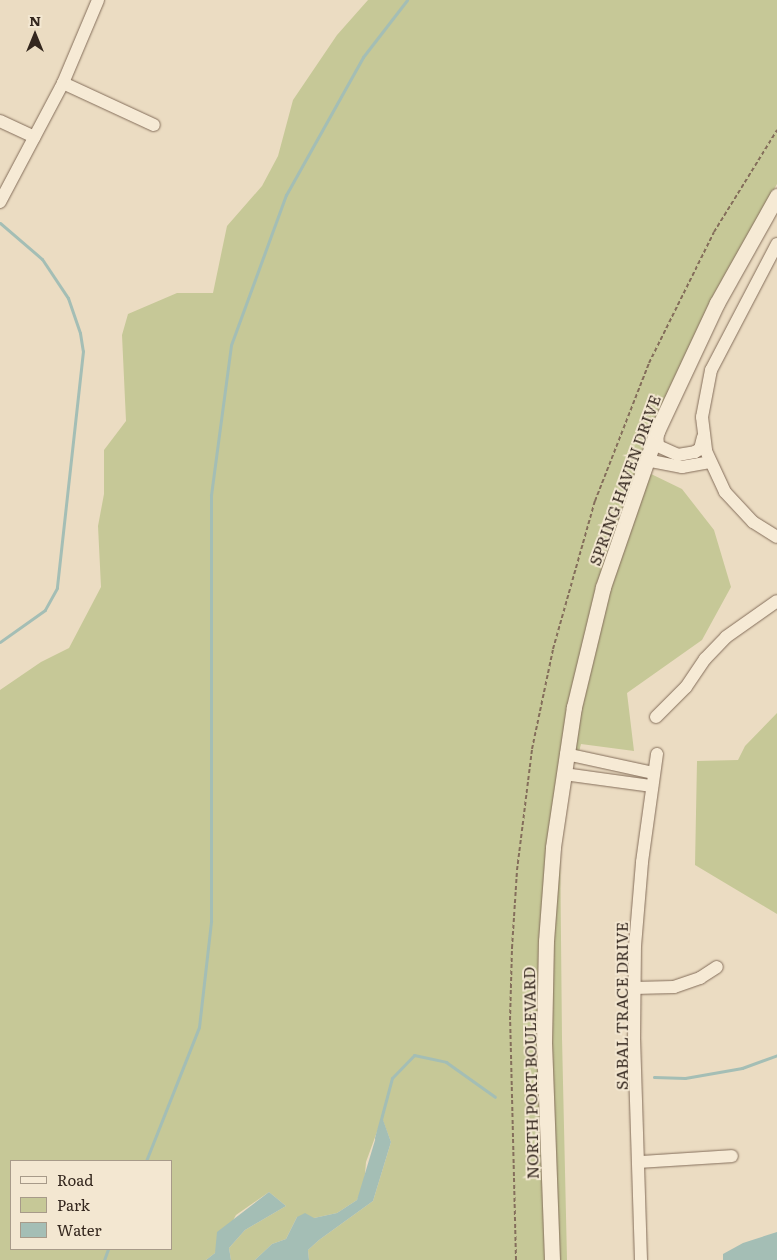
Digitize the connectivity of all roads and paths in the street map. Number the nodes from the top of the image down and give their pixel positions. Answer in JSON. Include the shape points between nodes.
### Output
{"nodes":[{"id":1,"x":98,"y":0,"type":"edge"},
{"id":2,"x":63,"y":83,"type":"junction"},
{"id":3,"x":0,"y":121,"type":"edge"},
{"id":4,"x":154,"y":125,"type":"dead end"},
{"id":5,"x":34,"y":137,"type":"junction"},
{"id":6,"x":777,"y":196,"type":"edge"},
{"id":7,"x":0,"y":202,"type":"edge"},
{"id":8,"x":777,"y":244,"type":"edge"},
{"id":9,"x":657,"y":431,"type":"junction"},
{"id":10,"x":703,"y":437,"type":"junction"},
{"id":11,"x":646,"y":460,"type":"junction"},
{"id":12,"x":710,"y":462,"type":"junction"},
{"id":13,"x":777,"y":537,"type":"edge"},
{"id":14,"x":777,"y":601,"type":"edge"},
{"id":15,"x":574,"y":707,"type":"joint"},
{"id":16,"x":656,"y":717,"type":"dead end"},
{"id":17,"x":566,"y":754,"type":"junction"},
{"id":18,"x":657,"y":754,"type":"dead end"},
{"id":19,"x":622,"y":765,"type":"junction"},
{"id":20,"x":654,"y":773,"type":"junction"},
{"id":21,"x":564,"y":774,"type":"junction"},
{"id":22,"x":620,"y":782,"type":"junction"},
{"id":23,"x":652,"y":786,"type":"junction"},
{"id":24,"x":717,"y":967,"type":"dead end"},
{"id":25,"x":634,"y":988,"type":"junction"},
{"id":26,"x":732,"y":1156,"type":"dead end"},
{"id":27,"x":640,"y":1162,"type":"junction"},
{"id":28,"x":552,"y":1260,"type":"edge"},
{"id":29,"x":641,"y":1260,"type":"edge"}],
"edges":[{"from":1,"to":2,"type":"street"},
{"from":2,"to":4,"type":"street"},
{"from":2,"to":5,"type":"street"},
{"from":3,"to":5,"type":"street"},
{"from":5,"to":7,"type":"street"},
{"from":6,"to":9,"type":"street","name":"SPRING HAVEN DRIVE","via":[[717,303]]},
{"from":8,"to":10,"type":"street","via":[[711,370],[703,407]]},
{"from":9,"to":10,"type":"street","via":[[658,446],[678,455],[695,452]]},
{"from":9,"to":11,"type":"street","name":"SPRING HAVEN DRIVE"},
{"from":10,"to":12,"type":"street"},
{"from":11,"to":12,"type":"street","via":[[682,468]]},
{"from":11,"to":15,"type":"street","name":"SPRING HAVEN DRIVE","via":[[603,587]]},
{"from":12,"to":13,"type":"street","via":[[734,503],[753,522]]},
{"from":14,"to":16,"type":"street","via":[[726,637],[705,659],[686,687]]},
{"from":15,"to":17,"type":"street","name":"NORTH PORT BOULEVARD"},
{"from":17,"to":19,"type":"street"},
{"from":17,"to":21,"type":"street","name":"NORTH PORT BOULEVARD"},
{"from":18,"to":20,"type":"street","name":"SABAL TRACE DRIVE"},
{"from":19,"to":20,"type":"street"},
{"from":19,"to":22,"type":"street"},
{"from":20,"to":23,"type":"street","name":"SABAL TRACE DRIVE"},
{"from":21,"to":22,"type":"street"},
{"from":21,"to":28,"type":"street","name":"NORTH PORT BOULEVARD","via":[[550,883],[544,993]]},
{"from":22,"to":23,"type":"street"},
{"from":23,"to":25,"type":"street","name":"SABAL TRACE DRIVE","via":[[641,869]]},
{"from":24,"to":25,"type":"street","via":[[694,981],[674,987]]},
{"from":25,"to":27,"type":"street","name":"SABAL TRACE DRIVE"},
{"from":26,"to":27,"type":"street"},
{"from":27,"to":29,"type":"street","name":"SABAL TRACE DRIVE"}]}
